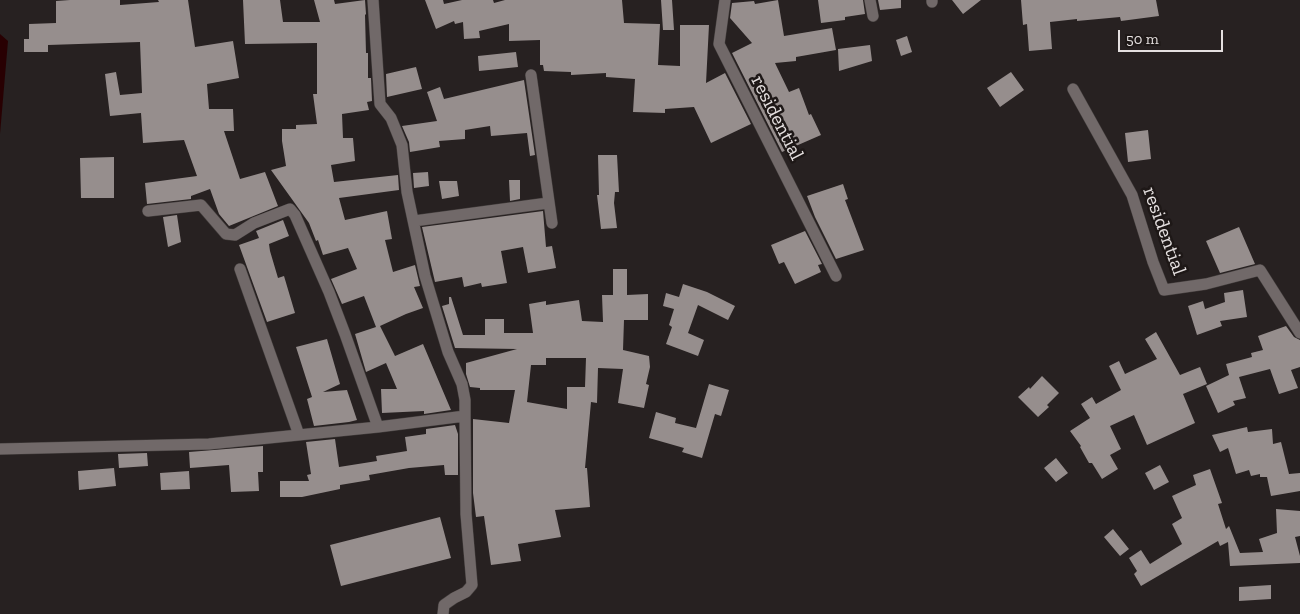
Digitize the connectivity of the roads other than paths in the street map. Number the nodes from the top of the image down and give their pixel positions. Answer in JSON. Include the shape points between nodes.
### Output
{"nodes":[{"id":1,"x":373,"y":0,"type":"edge"},
{"id":2,"x":725,"y":0,"type":"edge"},
{"id":3,"x":870,"y":0,"type":"edge"},
{"id":4,"x":873,"y":16,"type":"dead end"},
{"id":5,"x":531,"y":75,"type":"dead end"},
{"id":6,"x":1073,"y":89,"type":"dead end"},
{"id":7,"x":548,"y":203,"type":"junction"},
{"id":8,"x":148,"y":212,"type":"dead end"},
{"id":9,"x":414,"y":221,"type":"junction"},
{"id":10,"x":552,"y":223,"type":"dead end"},
{"id":11,"x":240,"y":269,"type":"dead end"},
{"id":12,"x":836,"y":276,"type":"dead end"},
{"id":13,"x":1300,"y":333,"type":"edge"},
{"id":14,"x":465,"y":416,"type":"junction"},
{"id":15,"x":378,"y":427,"type":"junction"},
{"id":16,"x":300,"y":435,"type":"junction"},
{"id":17,"x":0,"y":449,"type":"edge"},
{"id":18,"x":443,"y":614,"type":"edge"}],
"edges":[{"from":1,"to":9,"type":"street","via":[[380,104],[391,118],[402,145]]},
{"from":2,"to":12,"type":"street","name":"residential","via":[[719,44]]},
{"from":3,"to":4,"type":"street"},
{"from":5,"to":7,"type":"street"},
{"from":6,"to":13,"type":"street","name":"residential","via":[[1132,195],[1164,290],[1206,284],[1260,270]]},
{"from":7,"to":9,"type":"street"},
{"from":7,"to":10,"type":"street"},
{"from":8,"to":15,"type":"street","via":[[201,205],[226,234],[235,235],[254,223],[290,209],[335,309]]},
{"from":9,"to":14,"type":"street","via":[[425,276],[448,352],[462,384]]},
{"from":11,"to":16,"type":"street"},
{"from":14,"to":15,"type":"street"},
{"from":14,"to":18,"type":"street","via":[[466,514],[472,585],[444,605]]},
{"from":15,"to":16,"type":"street"},
{"from":16,"to":17,"type":"street","via":[[209,444]]}]}
